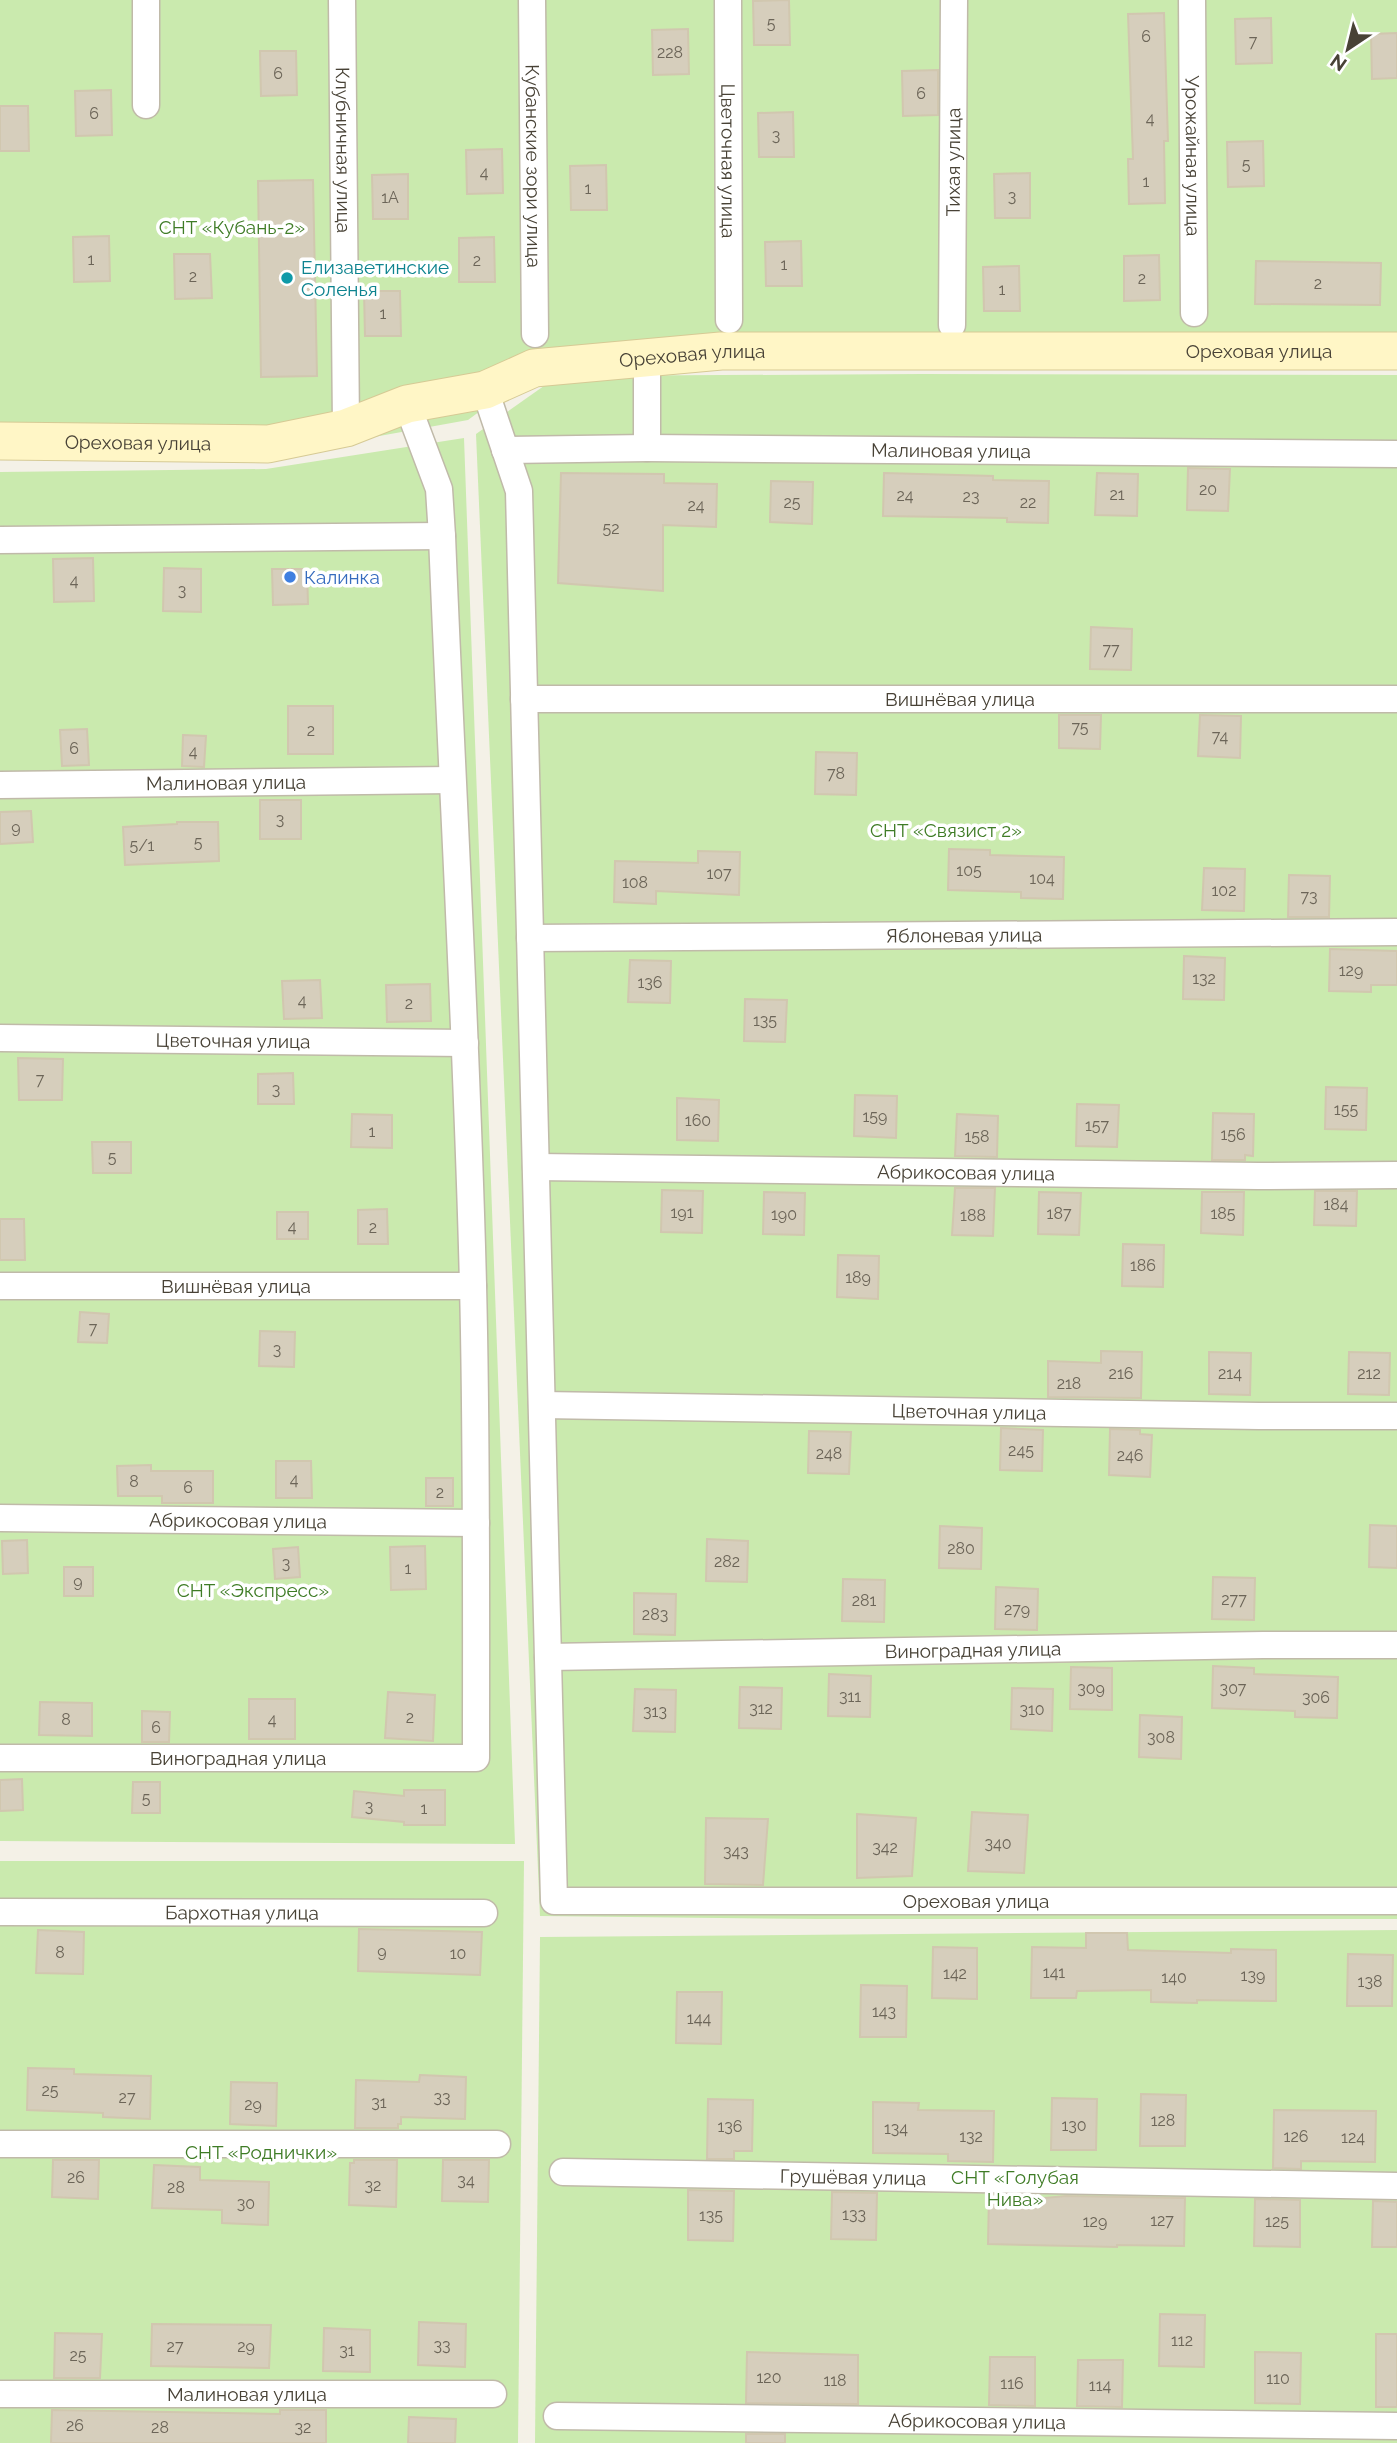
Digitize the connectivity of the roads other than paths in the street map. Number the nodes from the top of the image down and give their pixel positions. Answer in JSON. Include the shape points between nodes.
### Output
{"nodes":[{"id":1,"x":146,"y":0,"type":"edge"},
{"id":2,"x":342,"y":0,"type":"edge"},
{"id":3,"x":532,"y":0,"type":"edge"},
{"id":4,"x":728,"y":0,"type":"edge"},
{"id":5,"x":954,"y":0,"type":"edge"},
{"id":6,"x":1192,"y":0,"type":"edge"},
{"id":7,"x":146,"y":105,"type":"dead end"},
{"id":8,"x":1194,"y":313,"type":"dead end"},
{"id":9,"x":729,"y":320,"type":"dead end"},
{"id":10,"x":951,"y":325,"type":"dead end"},
{"id":11,"x":535,"y":334,"type":"dead end"},
{"id":12,"x":1397,"y":351,"type":"edge"},
{"id":13,"x":647,"y":357,"type":"junction"},
{"id":14,"x":485,"y":390,"type":"junction"},
{"id":15,"x":407,"y":404,"type":"junction"},
{"id":16,"x":346,"y":428,"type":"junction"},
{"id":17,"x":0,"y":441,"type":"edge"},
{"id":18,"x":647,"y":448,"type":"junction"},
{"id":19,"x":505,"y":450,"type":"junction"},
{"id":20,"x":1397,"y":454,"type":"edge"},
{"id":21,"x":442,"y":536,"type":"junction"},
{"id":22,"x":0,"y":541,"type":"edge"},
{"id":23,"x":524,"y":699,"type":"junction"},
{"id":24,"x":1397,"y":699,"type":"edge"},
{"id":25,"x":452,"y":780,"type":"junction"},
{"id":26,"x":0,"y":785,"type":"edge"},
{"id":27,"x":1397,"y":932,"type":"edge"},
{"id":28,"x":530,"y":938,"type":"junction"},
{"id":29,"x":0,"y":1038,"type":"edge"},
{"id":30,"x":465,"y":1043,"type":"junction"},
{"id":31,"x":536,"y":1167,"type":"junction"},
{"id":32,"x":1397,"y":1175,"type":"edge"},
{"id":33,"x":0,"y":1286,"type":"edge"},
{"id":34,"x":473,"y":1286,"type":"junction"},
{"id":35,"x":542,"y":1405,"type":"junction"},
{"id":36,"x":1397,"y":1416,"type":"edge"},
{"id":37,"x":0,"y":1518,"type":"edge"},
{"id":38,"x":476,"y":1522,"type":"junction"},
{"id":39,"x":1397,"y":1645,"type":"edge"},
{"id":40,"x":548,"y":1657,"type":"junction"},
{"id":41,"x":0,"y":1758,"type":"edge"},
{"id":42,"x":1397,"y":1901,"type":"edge"},
{"id":43,"x":0,"y":1912,"type":"edge"},
{"id":44,"x":484,"y":1913,"type":"dead end"},
{"id":45,"x":0,"y":2144,"type":"edge"},
{"id":46,"x":497,"y":2144,"type":"dead end"},
{"id":47,"x":562,"y":2172,"type":"dead end"},
{"id":48,"x":1397,"y":2186,"type":"edge"},
{"id":49,"x":493,"y":2393,"type":"dead end"},
{"id":50,"x":0,"y":2394,"type":"edge"},
{"id":51,"x":557,"y":2416,"type":"dead end"},
{"id":52,"x":1397,"y":2426,"type":"edge"}],
"edges":[{"from":1,"to":7,"type":"street"},
{"from":2,"to":16,"type":"street","name":"Клубничная улица"},
{"from":3,"to":11,"type":"street","name":"Кубанские зори улица"},
{"from":4,"to":9,"type":"street","name":"Цветочная улица"},
{"from":5,"to":10,"type":"street","name":"Тихая улица"},
{"from":6,"to":8,"type":"street","name":"Урожайная улица"},
{"from":12,"to":13,"type":"street","name":"Ореховая улица","via":[[721,351]]},
{"from":13,"to":14,"type":"street","name":"Ореховая улица","via":[[534,368]]},
{"from":13,"to":18,"type":"street"},
{"from":14,"to":15,"type":"street","name":"Ореховая улица"},
{"from":14,"to":19,"type":"street"},
{"from":15,"to":16,"type":"street","name":"Ореховая улица"},
{"from":15,"to":21,"type":"street","via":[[439,489]]},
{"from":16,"to":17,"type":"street","name":"Ореховая улица","via":[[268,444]]},
{"from":18,"to":19,"type":"street","name":"Малиновая улица"},
{"from":18,"to":20,"type":"street","name":"Малиновая улица"},
{"from":19,"to":23,"type":"street","via":[[519,491]]},
{"from":21,"to":22,"type":"street"},
{"from":21,"to":25,"type":"street"},
{"from":23,"to":24,"type":"street","name":"Вишнёвая улица"},
{"from":23,"to":28,"type":"street"},
{"from":25,"to":26,"type":"street","name":"Малиновая улица"},
{"from":25,"to":30,"type":"street"},
{"from":27,"to":28,"type":"street","name":"Яблоневая улица"},
{"from":28,"to":31,"type":"street"},
{"from":29,"to":30,"type":"street","name":"Цветочная улица"},
{"from":30,"to":34,"type":"street"},
{"from":31,"to":32,"type":"street","name":"Абрикосовая улица"},
{"from":31,"to":35,"type":"street"},
{"from":33,"to":34,"type":"street","name":"Вишнёвая улица"},
{"from":34,"to":38,"type":"street"},
{"from":35,"to":36,"type":"street","name":"Цветочная улица"},
{"from":35,"to":40,"type":"street"},
{"from":37,"to":38,"type":"street","name":"Абрикосовая улица"},
{"from":38,"to":41,"type":"street","name":"Виноградная улица","via":[[476,1758]]},
{"from":39,"to":40,"type":"street","name":"Виноградная улица"},
{"from":40,"to":42,"type":"street","name":"Ореховая улица","via":[[554,1901]]},
{"from":43,"to":44,"type":"street","name":"Бархотная улица"},
{"from":45,"to":46,"type":"street"},
{"from":47,"to":48,"type":"street","name":"Грушёвая улица"},
{"from":49,"to":50,"type":"street","name":"Малиновая улица"},
{"from":51,"to":52,"type":"street","name":"Абрикосовая улица"}]}
